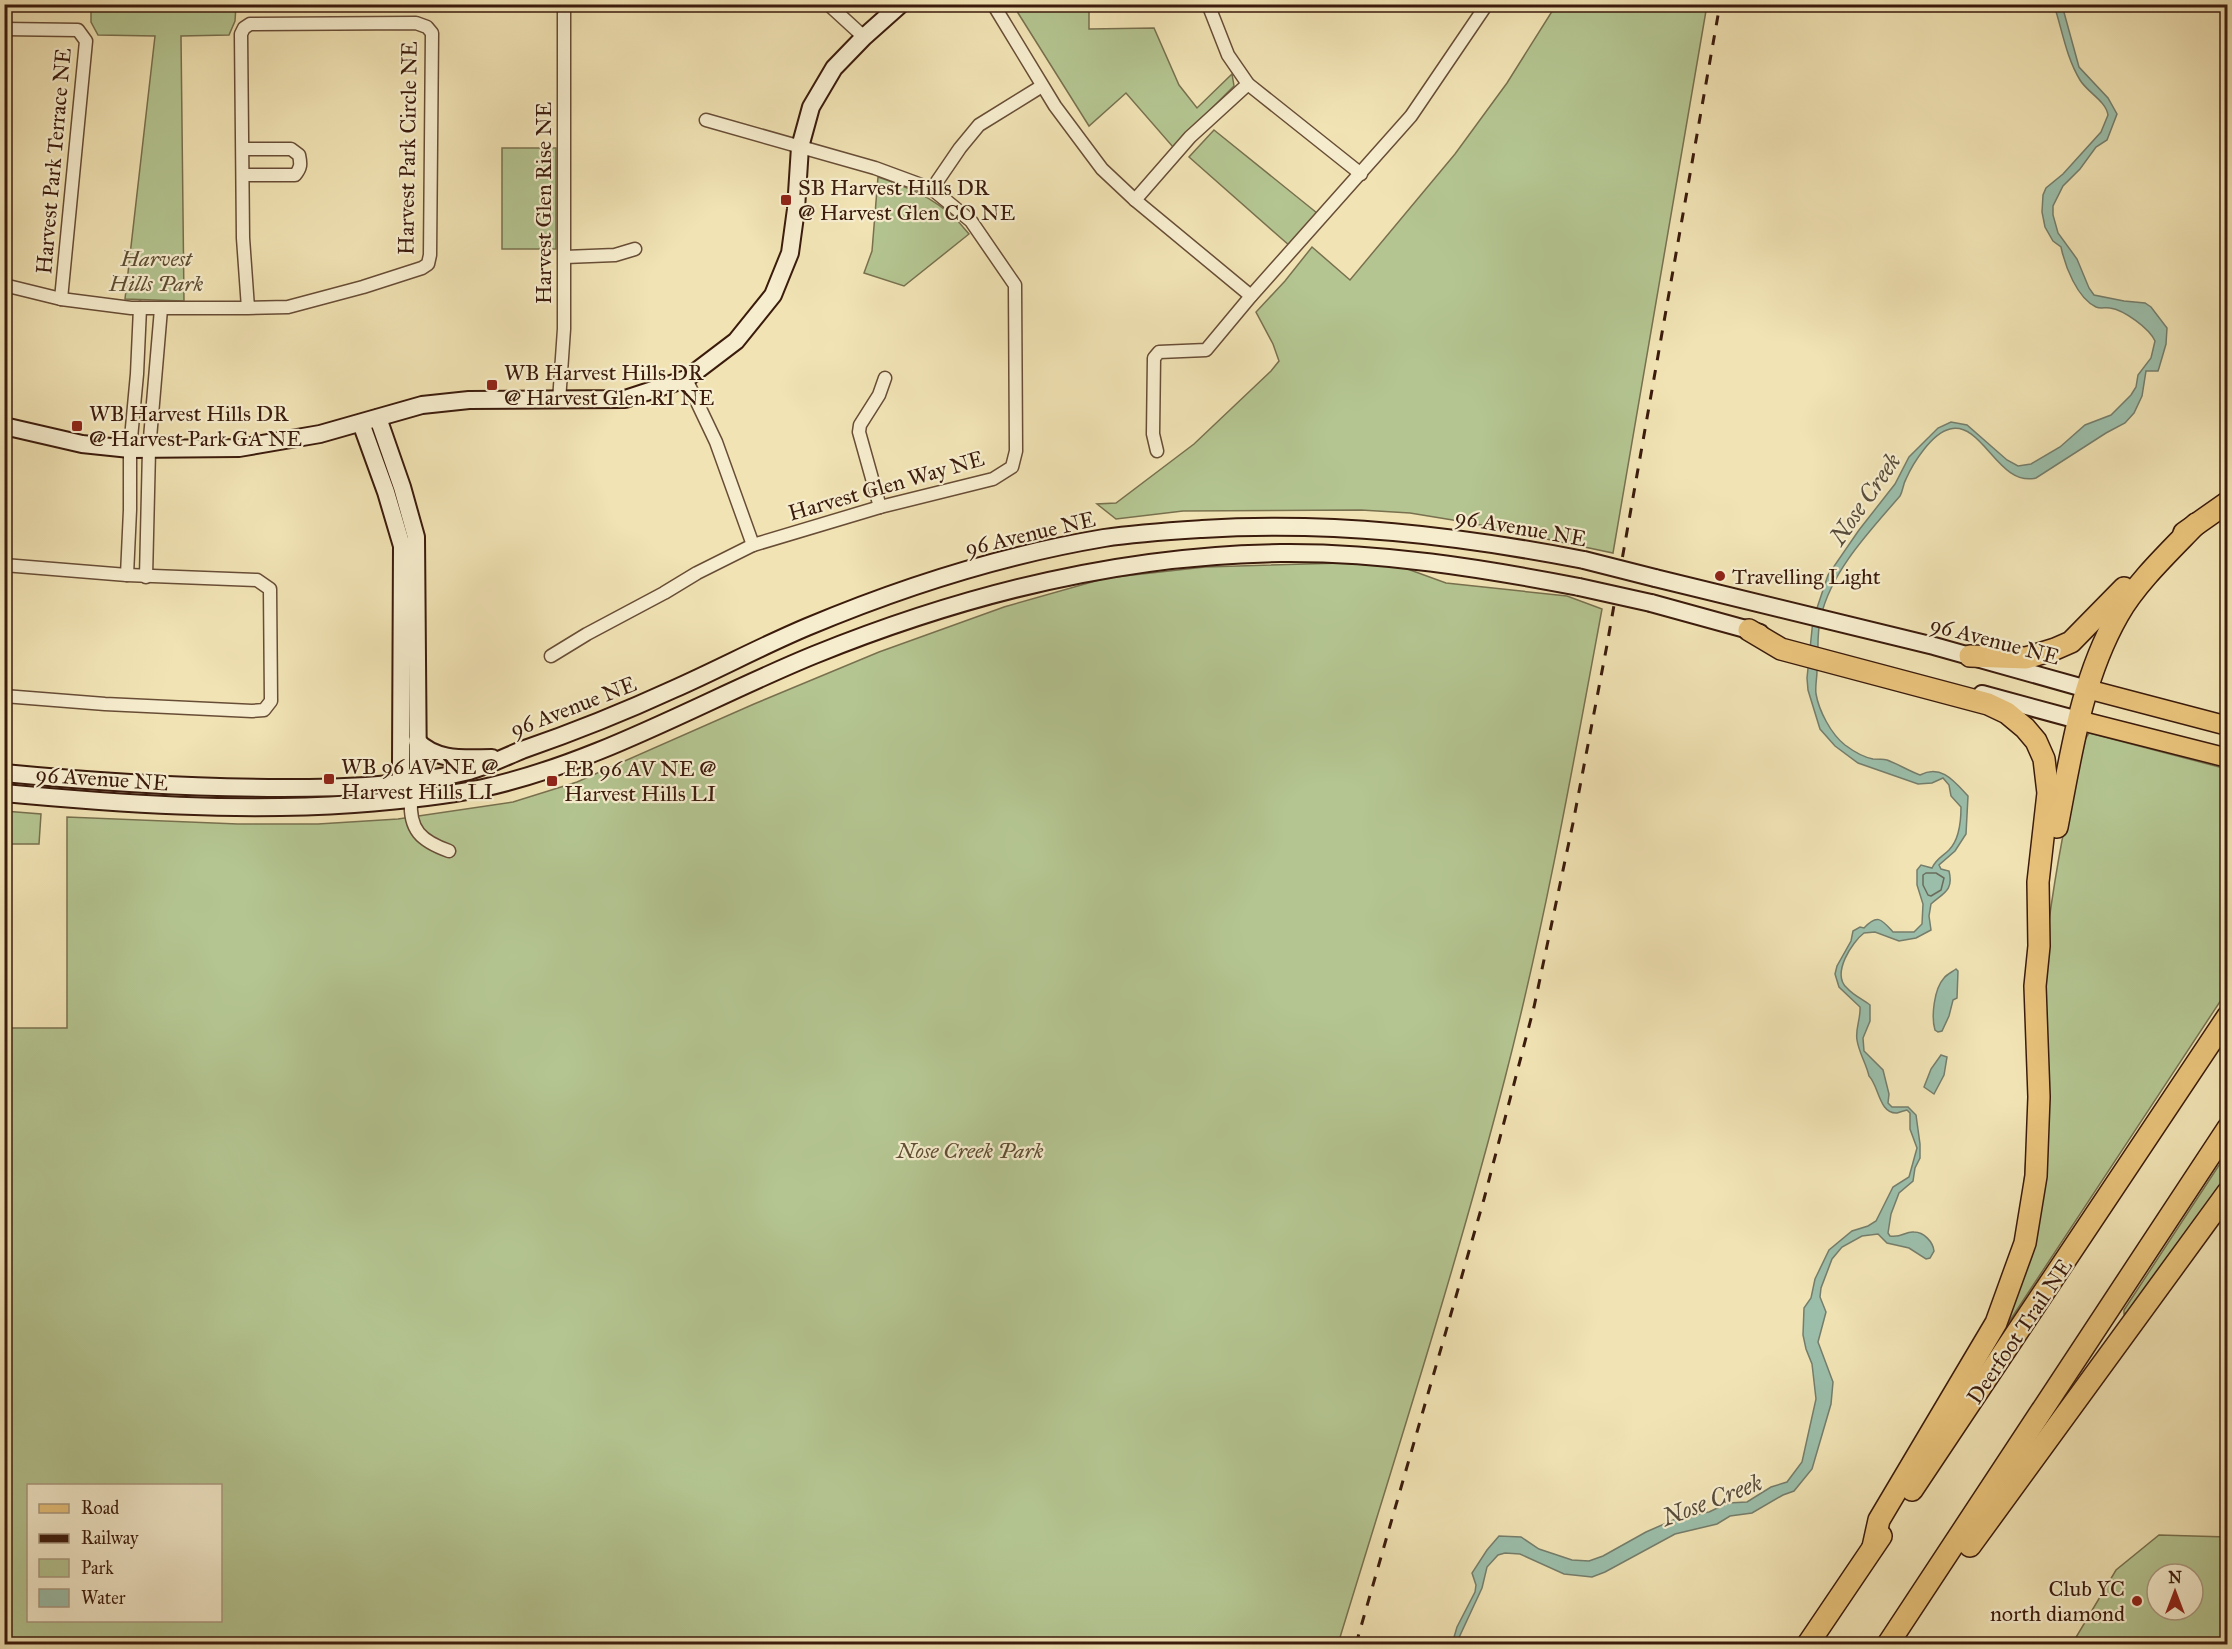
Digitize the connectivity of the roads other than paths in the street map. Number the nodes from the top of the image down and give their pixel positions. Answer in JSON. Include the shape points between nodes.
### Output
{"nodes":[{"id":1,"x":564,"y":4,"type":"edge"},
{"id":2,"x":828,"y":4,"type":"edge"},
{"id":3,"x":901,"y":4,"type":"edge"},
{"id":4,"x":993,"y":4,"type":"edge"},
{"id":5,"x":1208,"y":4,"type":"edge"},
{"id":6,"x":1487,"y":4,"type":"edge"},
{"id":7,"x":4,"y":29,"type":"edge"},
{"id":8,"x":864,"y":36,"type":"junction"},
{"id":9,"x":1248,"y":84,"type":"junction"},
{"id":10,"x":1042,"y":86,"type":"junction"},
{"id":11,"x":706,"y":120,"type":"dead end"},
{"id":12,"x":800,"y":147,"type":"junction"},
{"id":13,"x":243,"y":149,"type":"junction"},
{"id":14,"x":1361,"y":174,"type":"junction"},
{"id":15,"x":243,"y":176,"type":"junction"},
{"id":16,"x":932,"y":189,"type":"junction"},
{"id":17,"x":1134,"y":200,"type":"junction"},
{"id":18,"x":635,"y":249,"type":"dead end"},
{"id":19,"x":564,"y":257,"type":"junction"},
{"id":20,"x":4,"y":285,"type":"edge"},
{"id":21,"x":1251,"y":296,"type":"junction"},
{"id":22,"x":61,"y":299,"type":"junction"},
{"id":23,"x":248,"y":308,"type":"junction"},
{"id":24,"x":151,"y":309,"type":"junction"},
{"id":25,"x":885,"y":378,"type":"dead end"},
{"id":26,"x":686,"y":379,"type":"junction"},
{"id":27,"x":559,"y":401,"type":"junction"},
{"id":28,"x":378,"y":418,"type":"junction"},
{"id":29,"x":361,"y":423,"type":"junction"},
{"id":30,"x":4,"y":426,"type":"edge"},
{"id":31,"x":130,"y":449,"type":"junction"},
{"id":32,"x":149,"y":450,"type":"junction"},
{"id":33,"x":1157,"y":451,"type":"dead end"},
{"id":34,"x":2228,"y":502,"type":"edge"},
{"id":35,"x":880,"y":507,"type":"junction"},
{"id":36,"x":2196,"y":524,"type":"junction"},
{"id":37,"x":753,"y":545,"type":"junction"},
{"id":38,"x":4,"y":565,"type":"edge"},
{"id":39,"x":127,"y":575,"type":"junction"},
{"id":40,"x":147,"y":577,"type":"junction"},
{"id":41,"x":804,"y":628,"type":"junction"},
{"id":42,"x":1749,"y":630,"type":"joint"},
{"id":43,"x":816,"y":654,"type":"junction"},
{"id":44,"x":551,"y":656,"type":"dead end"},
{"id":45,"x":1970,"y":656,"type":"junction"},
{"id":46,"x":1880,"y":671,"type":"junction"},
{"id":47,"x":2087,"y":689,"type":"junction"},
{"id":48,"x":4,"y":696,"type":"edge"},
{"id":49,"x":2078,"y":720,"type":"junction"},
{"id":50,"x":2228,"y":726,"type":"edge"},
{"id":51,"x":417,"y":741,"type":"junction"},
{"id":52,"x":499,"y":758,"type":"junction"},
{"id":53,"x":2228,"y":758,"type":"edge"},
{"id":54,"x":4,"y":773,"type":"edge"},
{"id":55,"x":410,"y":781,"type":"junction"},
{"id":56,"x":4,"y":794,"type":"edge"},
{"id":57,"x":411,"y":800,"type":"junction"},
{"id":58,"x":449,"y":851,"type":"dead end"},
{"id":59,"x":2040,"y":913,"type":"junction"},
{"id":60,"x":2228,"y":1016,"type":"edge"},
{"id":61,"x":2228,"y":1128,"type":"edge"},
{"id":62,"x":2228,"y":1192,"type":"edge"},
{"id":63,"x":1873,"y":1547,"type":"junction"},
{"id":64,"x":1904,"y":1623,"type":"junction"},
{"id":65,"x":1808,"y":1644,"type":"edge"},
{"id":66,"x":1888,"y":1644,"type":"edge"}],
"edges":[{"from":1,"to":19,"type":"street","name":"Harvest Glen Rise NE"},
{"from":2,"to":8,"type":"street"},
{"from":3,"to":8,"type":"main road"},
{"from":4,"to":10,"type":"street"},
{"from":5,"to":9,"type":"street","via":[[1228,55]]},
{"from":6,"to":14,"type":"street","via":[[1411,116]]},
{"from":7,"to":22,"type":"street","name":"Harvest Park Terrace NE","via":[[78,30],[86,41]]},
{"from":8,"to":12,"type":"main road","via":[[821,88]]},
{"from":9,"to":14,"type":"street"},
{"from":9,"to":17,"type":"street","via":[[1190,137]]},
{"from":10,"to":16,"type":"street","via":[[979,125]]},
{"from":10,"to":17,"type":"street","via":[[1102,169]]},
{"from":11,"to":12,"type":"street","name":"Harvest Glen Way NE"},
{"from":12,"to":16,"type":"street","name":"Harvest Glen Way NE"},
{"from":12,"to":26,"type":"main road","via":[[790,253],[773,295],[735,340]]},
{"from":13,"to":15,"type":"street","name":"Harvest Park Circle NE"},
{"from":13,"to":15,"type":"street","via":[[291,149],[299,155],[301,163],[295,175]]},
{"from":13,"to":23,"type":"street","name":"Harvest Park Circle NE","via":[[241,34],[250,24],[416,23],[432,33],[428,264],[288,307]]},
{"from":14,"to":21,"type":"street"},
{"from":15,"to":23,"type":"street","name":"Harvest Park Circle NE"},
{"from":16,"to":35,"type":"street","name":"Harvest Glen Way NE","via":[[971,221],[1015,285],[1016,451],[1012,467],[993,479]]},
{"from":17,"to":21,"type":"street"},
{"from":18,"to":19,"type":"street","via":[[615,255]]},
{"from":19,"to":27,"type":"street","name":"Harvest Glen Rise NE"},
{"from":20,"to":22,"type":"street","name":"Harvest Park Terrace NE"},
{"from":21,"to":33,"type":"street","via":[[1206,350],[1159,352],[1154,358],[1153,434]]},
{"from":22,"to":24,"type":"street","name":"Harvest Park Terrace NE"},
{"from":23,"to":24,"type":"street","name":"Harvest Park Circle NE"},
{"from":24,"to":31,"type":"street","via":[[137,374]]},
{"from":24,"to":32,"type":"street"},
{"from":25,"to":35,"type":"street","via":[[859,432]]},
{"from":26,"to":27,"type":"main road","via":[[625,399]]},
{"from":26,"to":37,"type":"street","via":[[716,442]]},
{"from":27,"to":28,"type":"main road","via":[[470,400],[422,405]]},
{"from":28,"to":29,"type":"main road"},
{"from":28,"to":51,"type":"main road","via":[[416,537]]},
{"from":29,"to":32,"type":"main road","via":[[239,448]]},
{"from":29,"to":55,"type":"main road","via":[[402,546]]},
{"from":30,"to":31,"type":"main road","via":[[82,444]]},
{"from":31,"to":32,"type":"main road"},
{"from":31,"to":39,"type":"street"},
{"from":32,"to":40,"type":"street"},
{"from":34,"to":36,"type":"highway"},
{"from":35,"to":37,"type":"street","name":"Harvest Glen Way NE"},
{"from":36,"to":45,"type":"highway","via":[[2161,551],[2071,642],[2026,657]]},
{"from":36,"to":47,"type":"highway","via":[[2118,614]]},
{"from":37,"to":44,"type":"street","name":"Harvest Glen Way NE"},
{"from":38,"to":39,"type":"street"},
{"from":39,"to":40,"type":"street"},
{"from":40,"to":48,"type":"street","via":[[257,580],[270,589],[271,701],[264,710]]},
{"from":41,"to":43,"type":"main road"},
{"from":41,"to":45,"type":"main road","name":"96 Avenue NE","bridge":true,"via":[[970,570],[1038,552],[1152,532],[1279,526],[1375,529],[1451,537],[1584,560]]},
{"from":41,"to":52,"type":"main road","name":"96 Avenue NE","via":[[584,729]]},
{"from":42,"to":43,"type":"main road","name":"96 Avenue NE","bridge":true,"via":[[1579,587],[1449,564],[1282,553],[1114,568],[1044,581],[954,606]]},
{"from":42,"to":46,"type":"highway","via":[[1781,649]]},
{"from":43,"to":57,"type":"main road","name":"96 Avenue NE","via":[[606,749],[548,771]]},
{"from":45,"to":47,"type":"main road","name":"96 Avenue NE"},
{"from":46,"to":49,"type":"main road"},
{"from":46,"to":59,"type":"highway","via":[[1988,704],[2007,713],[2036,741],[2044,759],[2048,793],[2038,882]]},
{"from":47,"to":49,"type":"highway"},
{"from":47,"to":50,"type":"main road"},
{"from":49,"to":53,"type":"main road"},
{"from":49,"to":59,"type":"highway"},
{"from":51,"to":52,"type":"main road","via":[[424,749],[442,756]]},
{"from":51,"to":55,"type":"main road"},
{"from":52,"to":55,"type":"main road","name":"96 Avenue NE","via":[[474,770]]},
{"from":54,"to":55,"type":"main road","name":"96 Avenue NE","via":[[235,788],[319,788]]},
{"from":55,"to":57,"type":"main road"},
{"from":56,"to":57,"type":"main road","name":"96 Avenue NE","via":[[253,808]]},
{"from":57,"to":58,"type":"street","via":[[410,816],[420,837]]},
{"from":59,"to":63,"type":"highway","via":[[2035,986],[2039,1097],[2036,1176],[2025,1243],[1995,1323],[1879,1520]]},
{"from":60,"to":63,"type":"highway","name":"Deerfoot Trail NE"},
{"from":61,"to":64,"type":"highway"},
{"from":62,"to":64,"type":"highway","via":[[1922,1611]]},
{"from":63,"to":65,"type":"highway","name":"Deerfoot Trail NE"},
{"from":64,"to":66,"type":"highway"}]}
